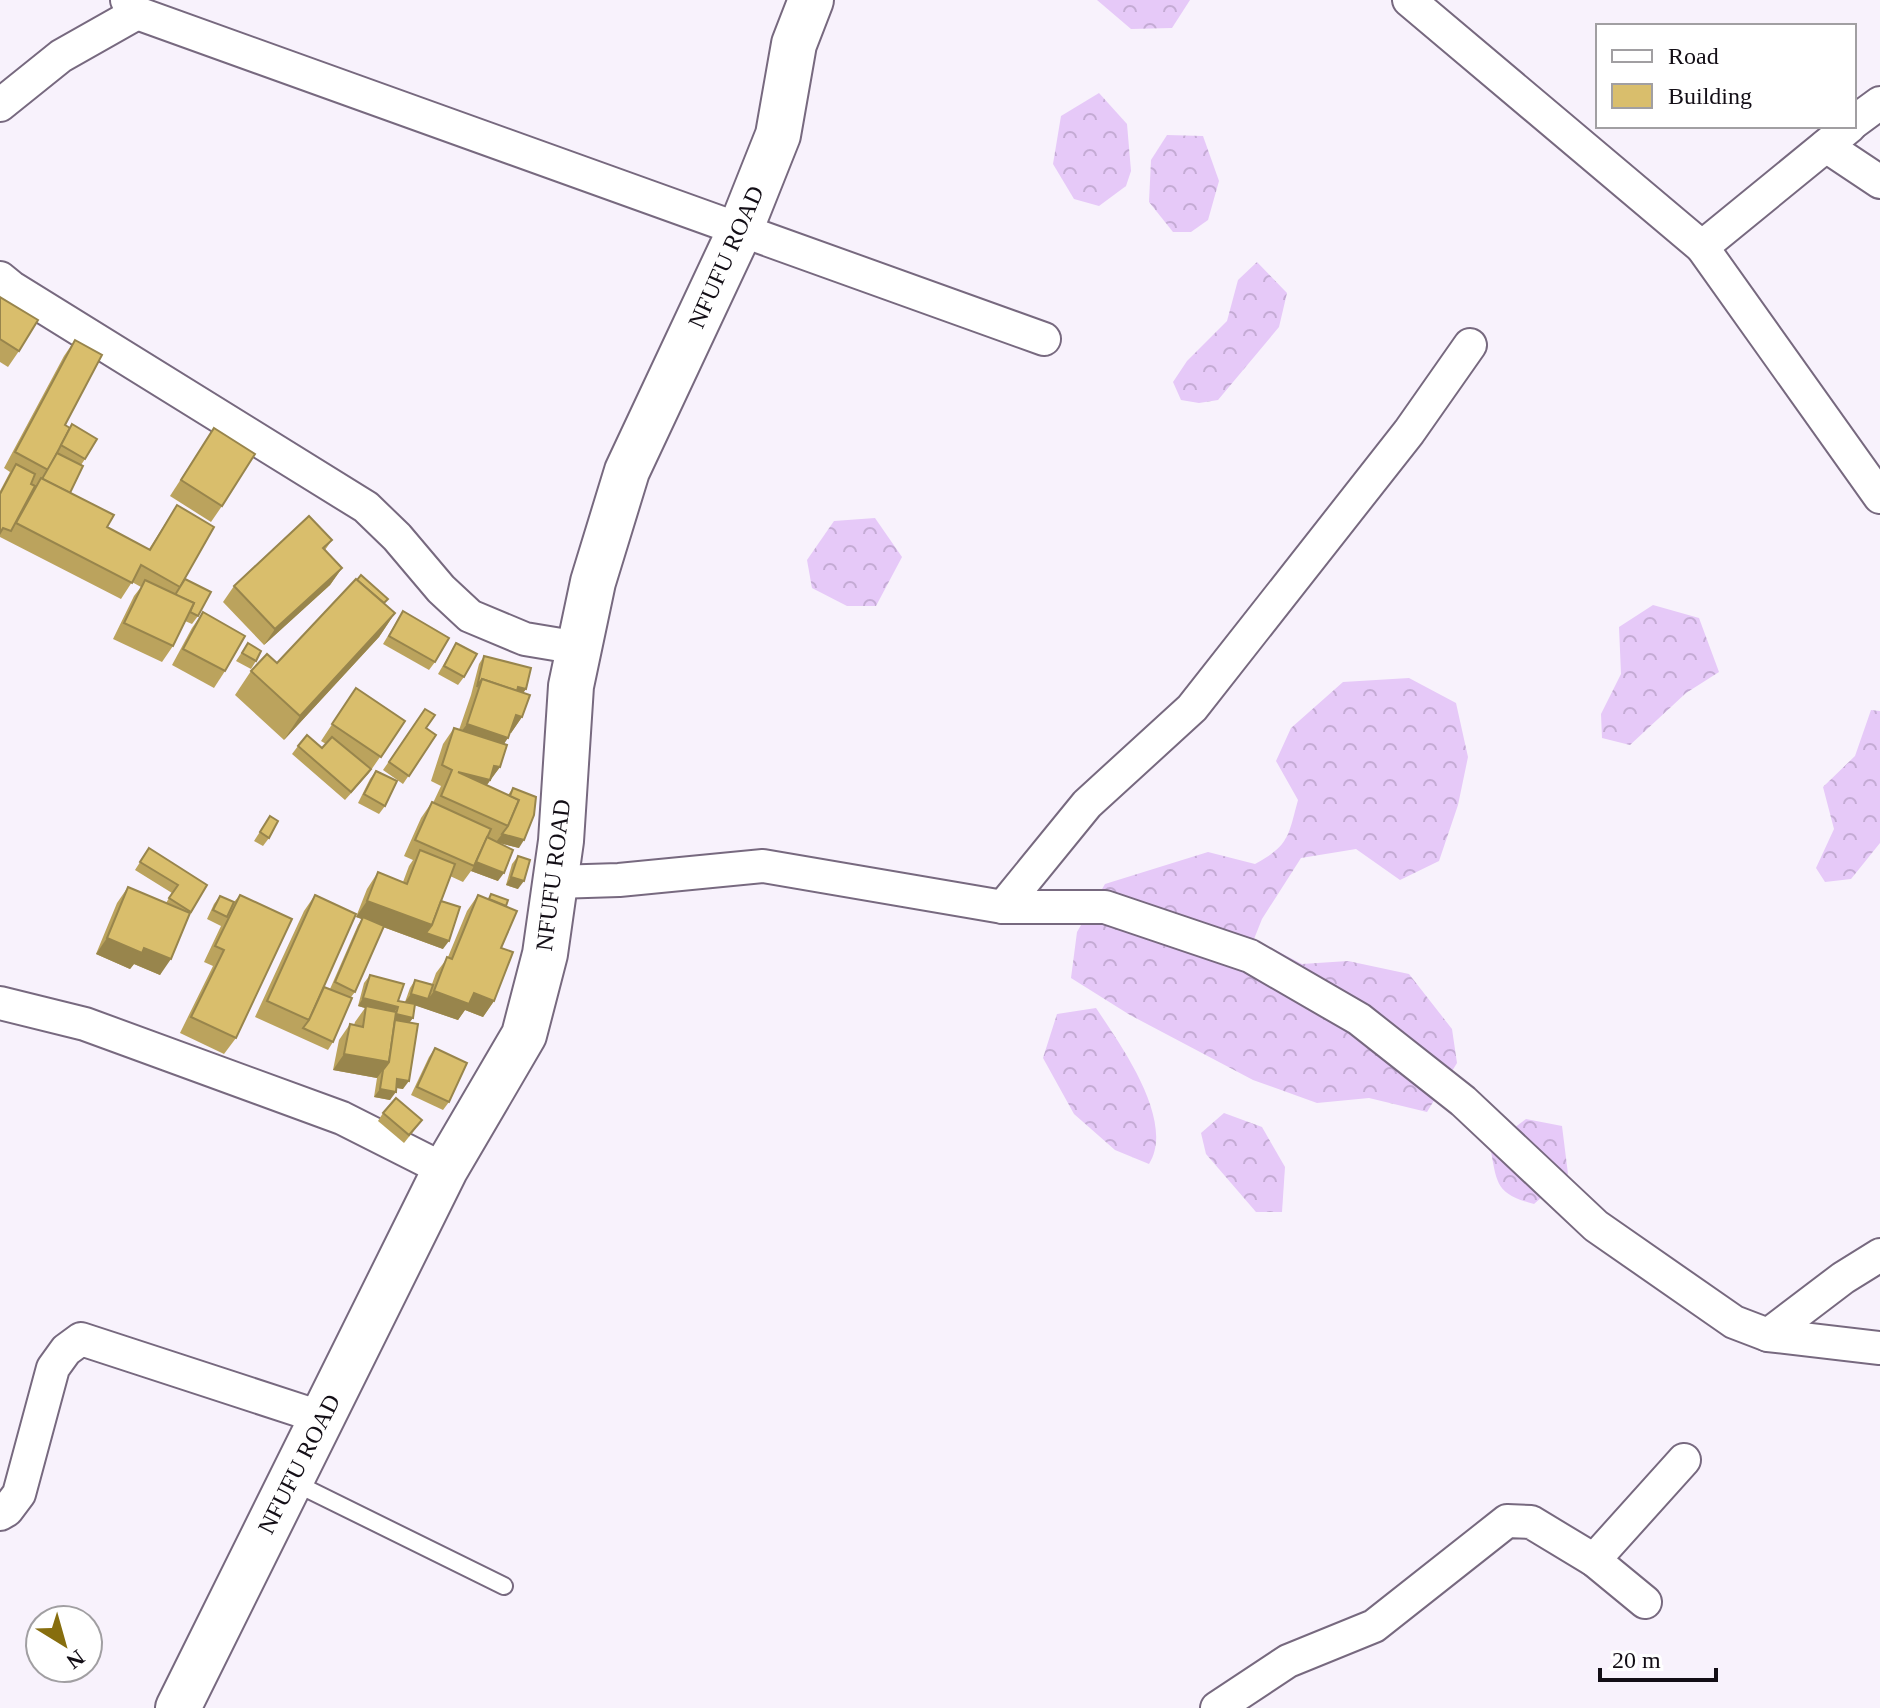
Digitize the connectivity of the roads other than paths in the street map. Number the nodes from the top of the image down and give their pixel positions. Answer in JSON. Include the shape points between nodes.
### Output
{"nodes":[{"id":1,"x":811,"y":0,"type":"edge"},
{"id":2,"x":1409,"y":0,"type":"edge"},
{"id":3,"x":132,"y":6,"type":"edge"},
{"id":4,"x":1880,"y":103,"type":"edge"},
{"id":5,"x":0,"y":105,"type":"edge"},
{"id":6,"x":1856,"y":121,"type":"edge"},
{"id":7,"x":1843,"y":131,"type":"edge"},
{"id":8,"x":1880,"y":182,"type":"edge"},
{"id":9,"x":741,"y":228,"type":"junction"},
{"id":10,"x":1702,"y":247,"type":"junction"},
{"id":11,"x":0,"y":278,"type":"edge"},
{"id":12,"x":1044,"y":339,"type":"dead end"},
{"id":13,"x":1470,"y":345,"type":"dead end"},
{"id":14,"x":1880,"y":497,"type":"edge"},
{"id":15,"x":579,"y":648,"type":"junction"},
{"id":16,"x":555,"y":882,"type":"junction"},
{"id":17,"x":1003,"y":907,"type":"junction"},
{"id":18,"x":0,"y":1003,"type":"edge"},
{"id":19,"x":445,"y":1170,"type":"junction"},
{"id":20,"x":1880,"y":1255,"type":"edge"},
{"id":21,"x":1768,"y":1335,"type":"junction"},
{"id":22,"x":1880,"y":1348,"type":"edge"},
{"id":23,"x":323,"y":1418,"type":"junction"},
{"id":24,"x":1684,"y":1460,"type":"dead end"},
{"id":25,"x":290,"y":1480,"type":"junction"},
{"id":26,"x":0,"y":1514,"type":"edge"},
{"id":27,"x":1594,"y":1560,"type":"junction"},
{"id":28,"x":504,"y":1586,"type":"dead end"},
{"id":29,"x":1645,"y":1602,"type":"dead end"},
{"id":30,"x":178,"y":1708,"type":"edge"},
{"id":31,"x":1217,"y":1708,"type":"edge"}],
"edges":[{"from":1,"to":9,"type":"street","name":"NFUFU ROAD","via":[[794,44],[778,135]]},
{"from":2,"to":10,"type":"street"},
{"from":3,"to":5,"type":"street"},
{"from":3,"to":9,"type":"street"},
{"from":4,"to":6,"type":"street"},
{"from":7,"to":8,"type":"street"},
{"from":7,"to":10,"type":"street"},
{"from":9,"to":12,"type":"street"},
{"from":9,"to":15,"type":"street","name":"NFUFU ROAD","via":[[627,471]]},
{"from":10,"to":14,"type":"street"},
{"from":11,"to":15,"type":"street","via":[[366,507],[470,616],[525,639]]},
{"from":13,"to":17,"type":"street","via":[[1409,432],[1192,708],[1087,804]]},
{"from":15,"to":16,"type":"street","name":"NFUFU ROAD","via":[[571,686]]},
{"from":16,"to":17,"type":"street","via":[[763,866]]},
{"from":16,"to":19,"type":"street","name":"NFUFU ROAD","via":[[545,954],[524,1035]]},
{"from":17,"to":21,"type":"street","via":[[1105,907],[1250,956],[1359,1019],[1463,1101],[1596,1226],[1734,1322]]},
{"from":18,"to":19,"type":"street","via":[[85,1024],[342,1118]]},
{"from":19,"to":23,"type":"street","name":"NFUFU ROAD"},
{"from":20,"to":21,"type":"street"},
{"from":21,"to":22,"type":"street"},
{"from":23,"to":25,"type":"street","name":"NFUFU ROAD"},
{"from":23,"to":26,"type":"street","via":[[81,1339],[53,1368],[19,1494]]},
{"from":24,"to":27,"type":"street"},
{"from":25,"to":28,"type":"lane"},
{"from":25,"to":30,"type":"street","name":"NFUFU ROAD"},
{"from":27,"to":29,"type":"street"},
{"from":27,"to":31,"type":"street","via":[[1531,1522],[1507,1521],[1374,1626],[1288,1661]]}]}
